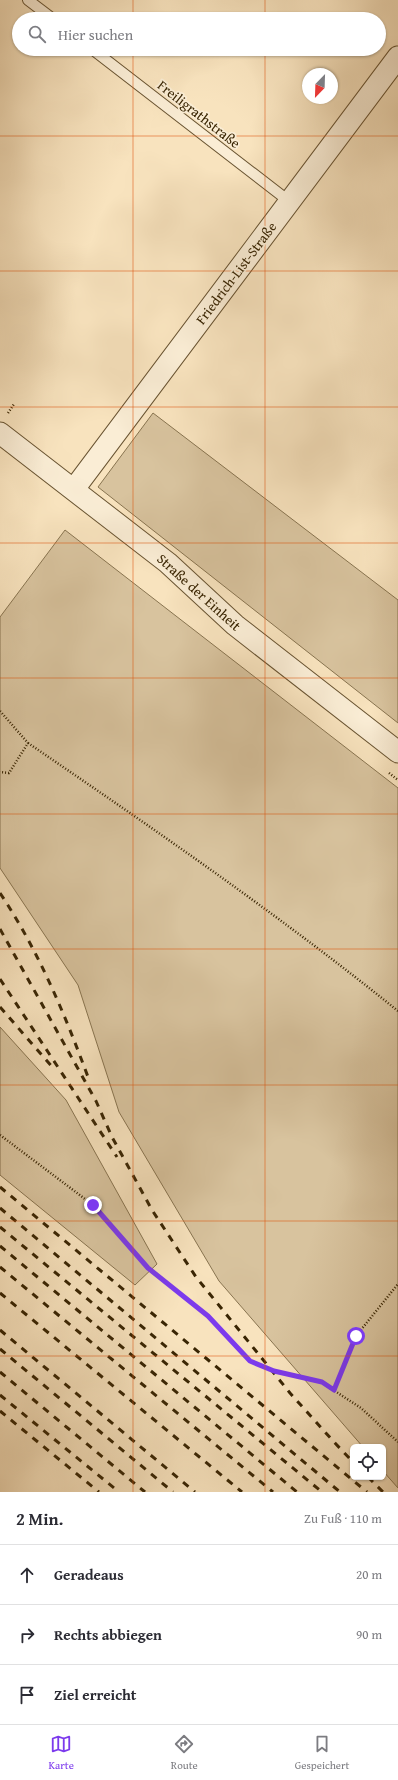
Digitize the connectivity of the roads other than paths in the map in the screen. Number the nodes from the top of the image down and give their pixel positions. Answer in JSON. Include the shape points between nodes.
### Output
{"nodes":[{"id":1,"x":28,"y":0,"type":"edge"},
{"id":2,"x":44,"y":12,"type":"edge"},
{"id":3,"x":101,"y":56,"type":"edge"},
{"id":4,"x":398,"y":56,"type":"edge"},
{"id":5,"x":290,"y":202,"type":"junction"},
{"id":6,"x":3,"y":424,"type":"edge"},
{"id":7,"x":74,"y":490,"type":"junction"},
{"id":8,"x":398,"y":752,"type":"edge"}],
"edges":[{"from":1,"to":2,"type":"lane"},
{"from":3,"to":5,"type":"lane","name":"Freiligrathstraße"},
{"from":4,"to":5,"type":"street","name":"Friedrich-List-Straße"},
{"from":5,"to":7,"type":"street","name":"Friedrich-List-Straße"},
{"from":6,"to":7,"type":"street","name":"Straße der Einheit"},
{"from":7,"to":8,"type":"street","name":"Straße der Einheit","via":[[168,563],[235,625]]}]}
